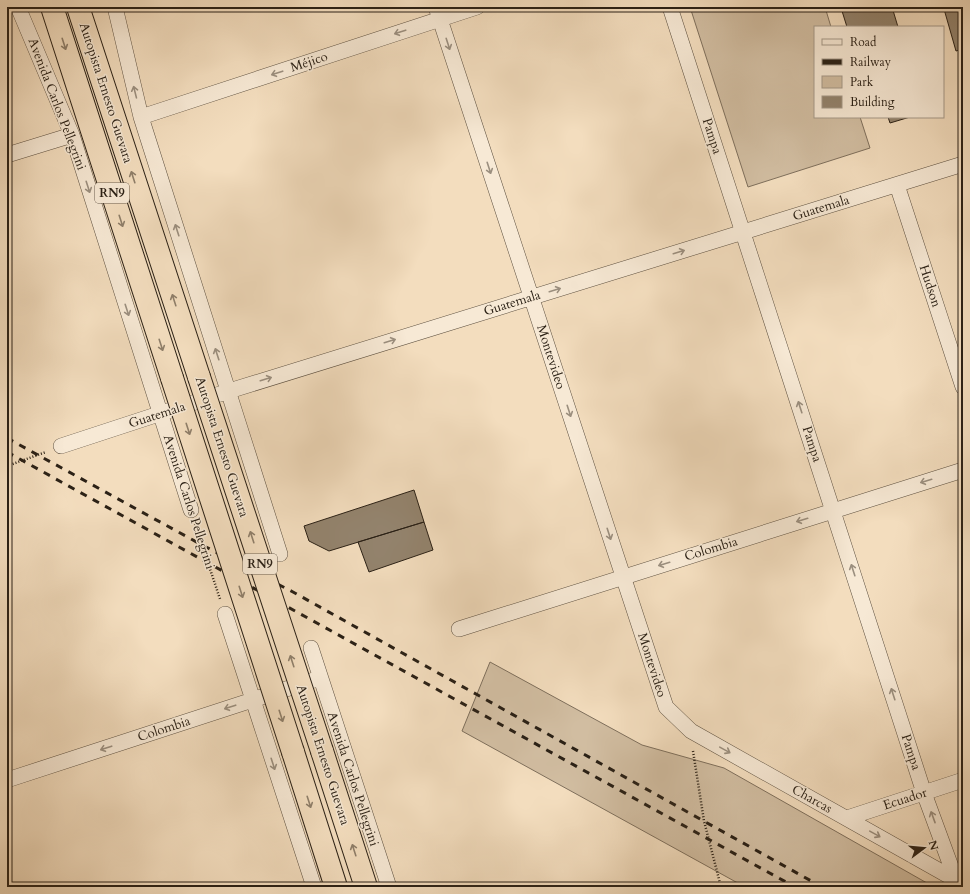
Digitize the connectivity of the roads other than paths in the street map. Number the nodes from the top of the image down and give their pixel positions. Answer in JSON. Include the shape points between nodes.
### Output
{"nodes":[{"id":1,"x":18,"y":7,"type":"edge"},
{"id":2,"x":52,"y":7,"type":"edge"},
{"id":3,"x":78,"y":7,"type":"edge"},
{"id":4,"x":115,"y":7,"type":"edge"},
{"id":5,"x":477,"y":7,"type":"edge"},
{"id":6,"x":670,"y":7,"type":"edge"},
{"id":7,"x":438,"y":13,"type":"edge"},
{"id":8,"x":141,"y":117,"type":"junction"},
{"id":9,"x":72,"y":135,"type":"junction"},
{"id":10,"x":7,"y":155,"type":"edge"},
{"id":11,"x":963,"y":164,"type":"edge"},
{"id":12,"x":897,"y":185,"type":"junction"},
{"id":13,"x":743,"y":232,"type":"junction"},
{"id":14,"x":531,"y":297,"type":"junction"},
{"id":15,"x":963,"y":387,"type":"edge"},
{"id":16,"x":229,"y":391,"type":"junction"},
{"id":17,"x":160,"y":414,"type":"junction"},
{"id":18,"x":61,"y":446,"type":"road end"},
{"id":19,"x":963,"y":470,"type":"edge"},
{"id":20,"x":191,"y":510,"type":"road end"},
{"id":21,"x":833,"y":510,"type":"junction"},
{"id":22,"x":280,"y":554,"type":"dead end"},
{"id":23,"x":623,"y":577,"type":"junction"},
{"id":24,"x":225,"y":614,"type":"road end"},
{"id":25,"x":459,"y":628,"type":"dead end"},
{"id":26,"x":311,"y":648,"type":"dead end"},
{"id":27,"x":320,"y":678,"type":"junction"},
{"id":28,"x":252,"y":700,"type":"junction"},
{"id":29,"x":666,"y":707,"type":"joint"},
{"id":30,"x":7,"y":780,"type":"edge"},
{"id":31,"x":963,"y":780,"type":"edge"},
{"id":32,"x":924,"y":793,"type":"junction"},
{"id":33,"x":847,"y":818,"type":"junction"},
{"id":34,"x":960,"y":882,"type":"edge"},
{"id":35,"x":314,"y":887,"type":"edge"},
{"id":36,"x":336,"y":887,"type":"edge"},
{"id":37,"x":366,"y":887,"type":"edge"},
{"id":38,"x":389,"y":887,"type":"edge"}],
"edges":[{"from":1,"to":9,"type":"street","name":"Avenida Carlos Pellegrini"},
{"from":2,"to":36,"type":"highway","name":"Autopista Ernesto Guevara","number":"RN9","one_way":true,"bridge":true},
{"from":37,"to":3,"type":"highway","name":"Autopista Ernesto Guevara","number":"RN9","one_way":true,"bridge":true},
{"from":8,"to":4,"type":"street","one_way":true},
{"from":5,"to":7,"type":"street","name":"Méjico"},
{"from":6,"to":13,"type":"street","name":"Pampa"},
{"from":7,"to":8,"type":"street","name":"Méjico","one_way":true},
{"from":7,"to":14,"type":"street","name":"Montevideo","one_way":true},
{"from":16,"to":8,"type":"street","one_way":true},
{"from":9,"to":10,"type":"street"},
{"from":9,"to":17,"type":"street","name":"Avenida Carlos Pellegrini","one_way":true},
{"from":11,"to":12,"type":"street","name":"Guatemala"},
{"from":12,"to":13,"type":"street","name":"Guatemala"},
{"from":12,"to":15,"type":"street","name":"Hudson"},
{"from":14,"to":13,"type":"street","name":"Guatemala","one_way":true},
{"from":21,"to":13,"type":"street","name":"Pampa","one_way":true},
{"from":16,"to":14,"type":"street","name":"Guatemala","one_way":true},
{"from":14,"to":23,"type":"street","name":"Montevideo","one_way":true},
{"from":16,"to":17,"type":"street","name":"Guatemala"},
{"from":16,"to":22,"type":"street"},
{"from":17,"to":18,"type":"street","name":"Guatemala"},
{"from":17,"to":20,"type":"street","name":"Avenida Carlos Pellegrini"},
{"from":19,"to":21,"type":"street","name":"Colombia","one_way":true},
{"from":21,"to":23,"type":"street","name":"Colombia","one_way":true},
{"from":32,"to":21,"type":"street","name":"Pampa","one_way":true},
{"from":23,"to":25,"type":"street","name":"Colombia"},
{"from":23,"to":29,"type":"street","name":"Montevideo"},
{"from":24,"to":28,"type":"street"},
{"from":26,"to":27,"type":"street","name":"Avenida Carlos Pellegrini"},
{"from":27,"to":28,"type":"street","name":"Colombia"},
{"from":27,"to":38,"type":"street","name":"Avenida Carlos Pellegrini"},
{"from":28,"to":30,"type":"street","name":"Colombia","one_way":true},
{"from":28,"to":35,"type":"street","one_way":true},
{"from":29,"to":33,"type":"street","name":"Charcas","one_way":true,"via":[[690,731]]},
{"from":31,"to":32,"type":"street","name":"Ecuador"},
{"from":32,"to":33,"type":"street","name":"Ecuador"},
{"from":34,"to":32,"type":"street","name":"Pampa","one_way":true},
{"from":33,"to":34,"type":"street","name":"Charcas","one_way":true}]}
